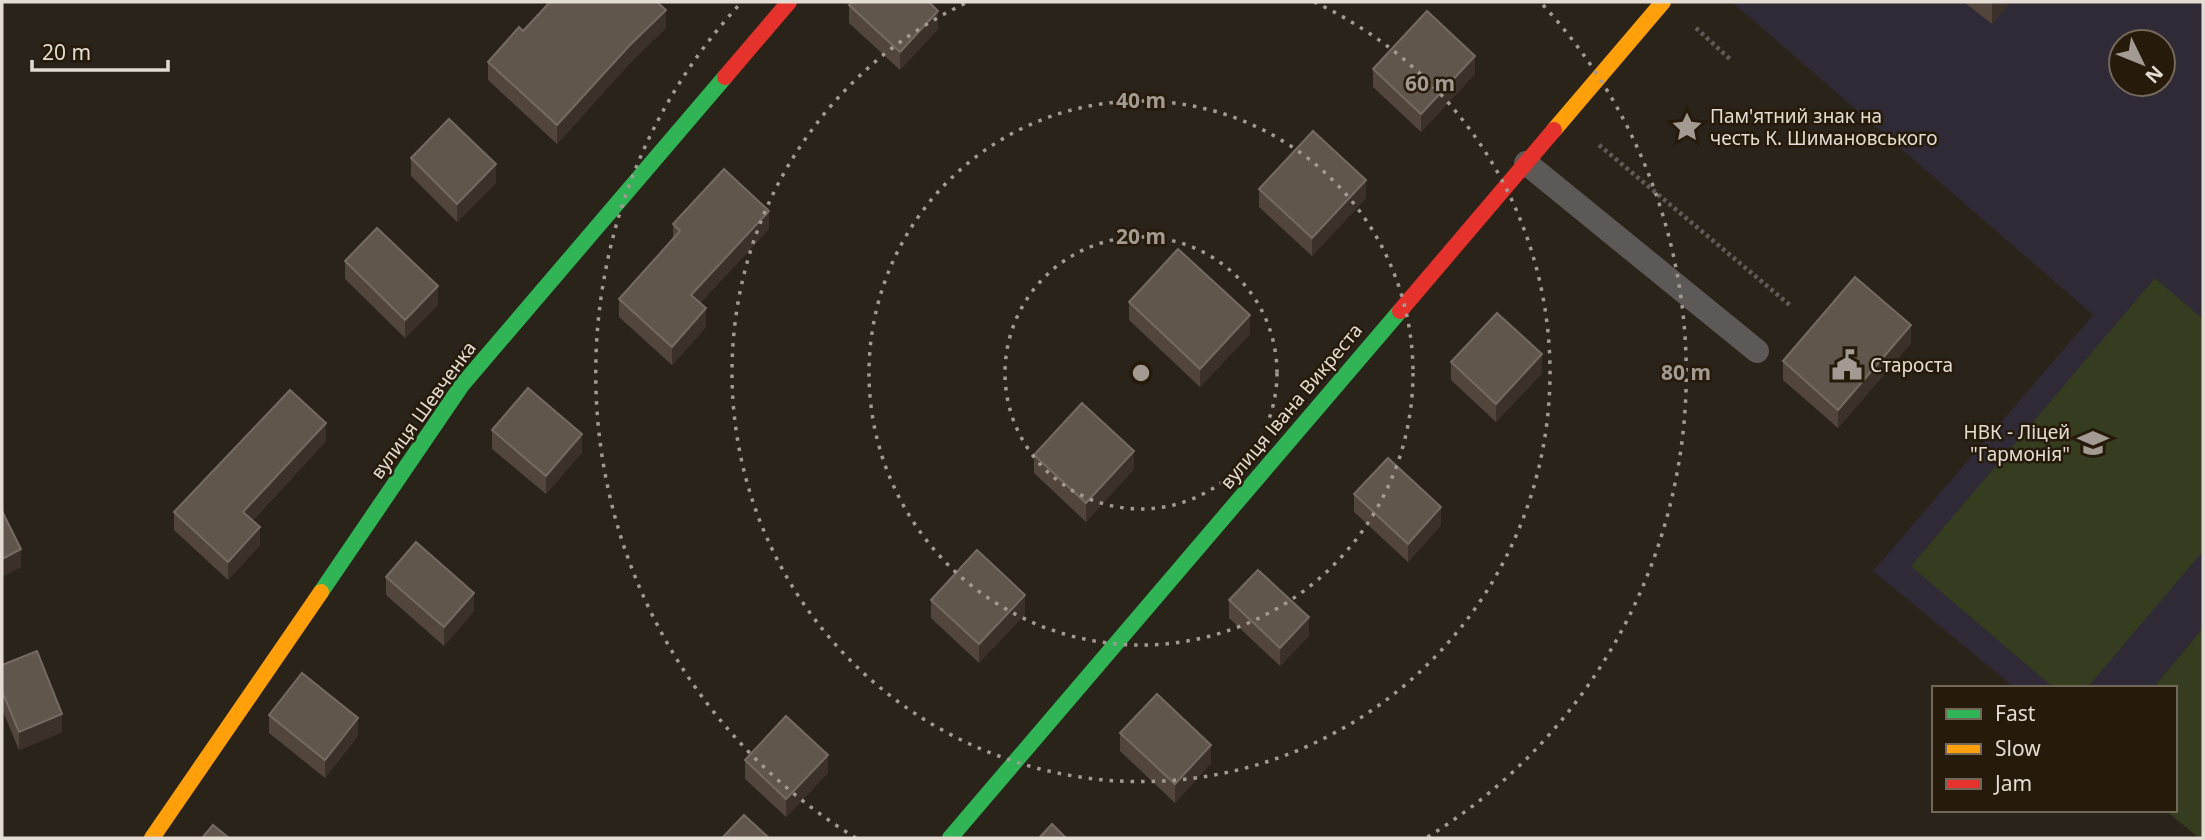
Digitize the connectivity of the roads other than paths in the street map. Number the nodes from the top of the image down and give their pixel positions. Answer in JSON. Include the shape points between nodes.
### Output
{"nodes":[{"id":1,"x":789,"y":2,"type":"edge"},
{"id":2,"x":1663,"y":2,"type":"edge"},
{"id":3,"x":1526,"y":163,"type":"junction"},
{"id":4,"x":1757,"y":351,"type":"dead end"},
{"id":5,"x":152,"y":838,"type":"edge"},
{"id":6,"x":950,"y":838,"type":"edge"}],
"edges":[{"from":1,"to":5,"type":"street","name":"вулиця Шевченка","via":[[462,385]]},
{"from":2,"to":3,"type":"street","name":"вулиця Івана Викреста"},
{"from":3,"to":4,"type":"lane"},
{"from":3,"to":6,"type":"street","name":"вулиця Івана Викреста"}]}
